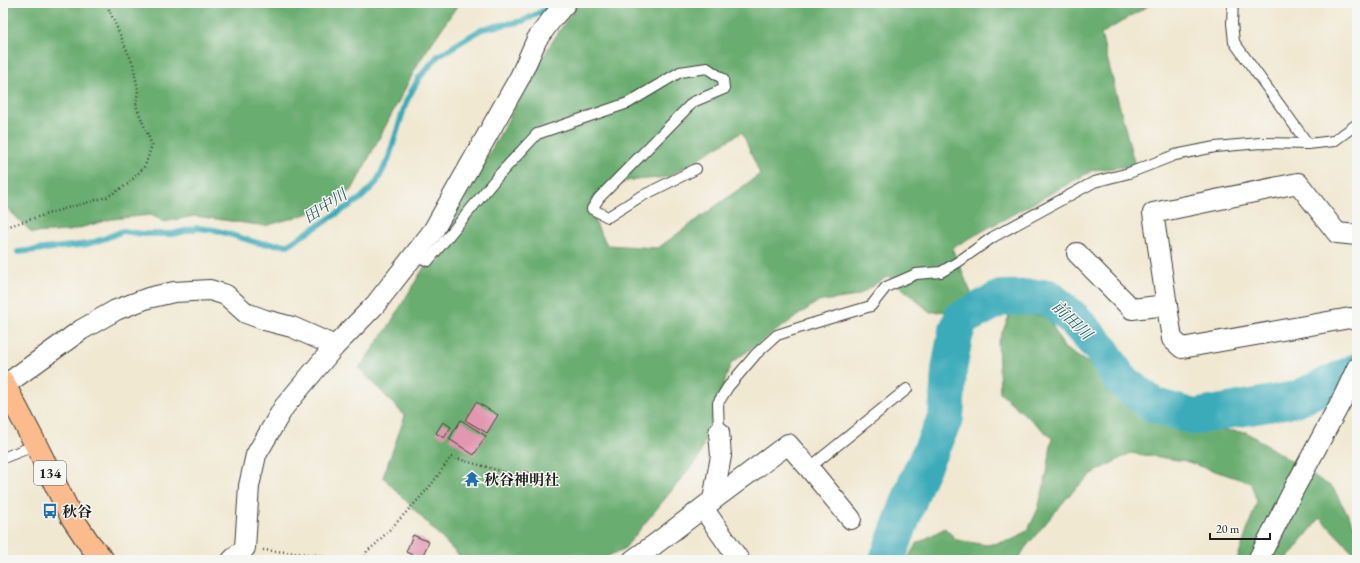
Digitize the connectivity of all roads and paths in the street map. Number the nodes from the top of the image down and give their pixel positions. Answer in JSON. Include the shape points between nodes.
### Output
{"nodes":[{"id":1,"x":106,"y":3,"type":"edge"},
{"id":2,"x":566,"y":3,"type":"edge"},
{"id":3,"x":1233,"y":3,"type":"edge"},
{"id":4,"x":1357,"y":124,"type":"edge"},
{"id":5,"x":1308,"y":144,"type":"junction"},
{"id":6,"x":696,"y":169,"type":"dead end"},
{"id":7,"x":3,"y":228,"type":"edge"},
{"id":8,"x":1357,"y":234,"type":"edge"},
{"id":9,"x":1077,"y":253,"type":"dead end"},
{"id":10,"x":415,"y":255,"type":"junction"},
{"id":11,"x":1167,"y":305,"type":"junction"},
{"id":12,"x":1357,"y":321,"type":"edge"},
{"id":13,"x":335,"y":346,"type":"junction"},
{"id":14,"x":1357,"y":368,"type":"edge"},
{"id":15,"x":4,"y":384,"type":"edge"},
{"id":16,"x":907,"y":389,"type":"dead end"},
{"id":17,"x":718,"y":432,"type":"joint"},
{"id":18,"x":36,"y":445,"type":"junction"},
{"id":19,"x":3,"y":458,"type":"edge"},
{"id":20,"x":809,"y":468,"type":"junction"},
{"id":21,"x":515,"y":474,"type":"dead end"},
{"id":22,"x":708,"y":504,"type":"junction"},
{"id":23,"x":851,"y":519,"type":"dead end"},
{"id":24,"x":238,"y":554,"type":"edge"},
{"id":25,"x":104,"y":560,"type":"edge"},
{"id":26,"x":334,"y":560,"type":"edge"},
{"id":27,"x":364,"y":560,"type":"edge"},
{"id":28,"x":633,"y":560,"type":"edge"},
{"id":29,"x":739,"y":560,"type":"edge"},
{"id":30,"x":1258,"y":560,"type":"edge"}],
"edges":[{"from":1,"to":7,"type":"path","via":[[133,64],[138,90],[136,106],[152,145],[145,166],[128,184],[107,197]]},
{"from":2,"to":10,"type":"street","via":[[537,39],[520,77],[452,198],[433,231]]},
{"from":3,"to":5,"type":"lane","via":[[1234,42]]},
{"from":4,"to":5,"type":"lane","via":[[1334,141]]},
{"from":5,"to":17,"type":"lane","via":[[1260,143],[1215,147],[1175,155],[1129,173],[1094,182],[993,237],[941,272],[916,274],[886,287],[871,306],[777,335],[756,354],[718,402]]},
{"from":6,"to":10,"type":"lane","via":[[638,198],[608,217],[592,209],[599,198],[693,102],[724,89],[723,79],[707,68],[680,72],[628,103],[537,134],[498,176],[428,261]]},
{"from":8,"to":11,"type":"street","via":[[1337,233],[1298,184],[1153,213]]},
{"from":9,"to":11,"type":"street","via":[[1132,309]]},
{"from":10,"to":13,"type":"street","via":[[375,305]]},
{"from":11,"to":12,"type":"street","via":[[1172,339],[1182,348],[1350,318]]},
{"from":13,"to":15,"type":"street","via":[[292,327],[246,313],[226,295],[210,290],[174,292],[116,310],[81,330]]},
{"from":13,"to":24,"type":"street","via":[[284,407],[256,455]]},
{"from":14,"to":30,"type":"street"},
{"from":15,"to":18,"type":"highway","number":"134"},
{"from":16,"to":20,"type":"lane"},
{"from":17,"to":22,"type":"street","via":[[720,456]]},
{"from":18,"to":19,"type":"lane"},
{"from":18,"to":25,"type":"highway","number":"134","via":[[71,516]]},
{"from":20,"to":22,"type":"street","via":[[788,444]]},
{"from":20,"to":23,"type":"street"},
{"from":21,"to":27,"type":"path","via":[[451,457],[416,502],[367,552]]},
{"from":22,"to":28,"type":"street"},
{"from":22,"to":29,"type":"street"},
{"from":24,"to":26,"type":"path","via":[[319,555]]}]}
